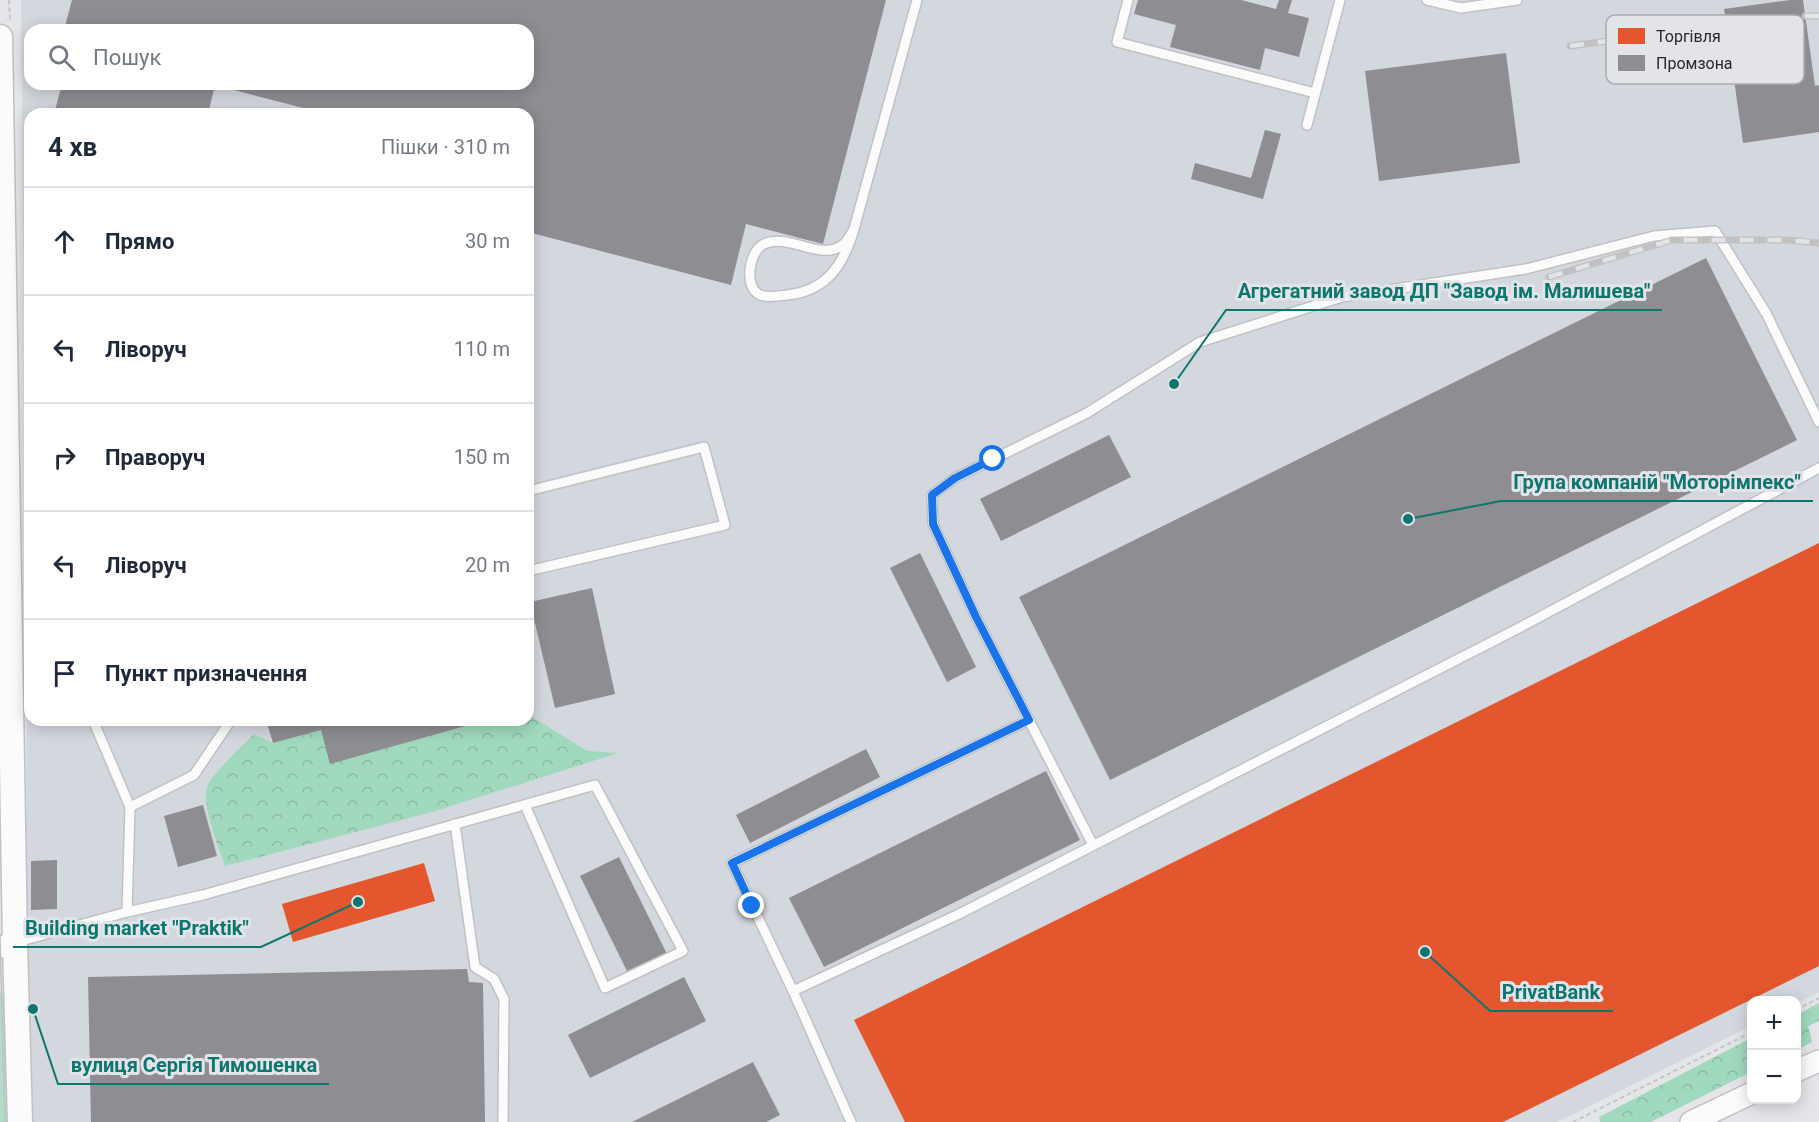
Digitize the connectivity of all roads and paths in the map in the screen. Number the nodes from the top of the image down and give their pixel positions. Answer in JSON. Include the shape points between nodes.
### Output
{"nodes":[{"id":1,"x":917,"y":0,"type":"edge"},
{"id":2,"x":1128,"y":0,"type":"edge"},
{"id":3,"x":1340,"y":0,"type":"edge"},
{"id":4,"x":1427,"y":0,"type":"edge"},
{"id":5,"x":1517,"y":0,"type":"edge"},
{"id":6,"x":0,"y":37,"type":"edge"},
{"id":7,"x":1315,"y":93,"type":"junction"},
{"id":8,"x":1307,"y":125,"type":"dead end"},
{"id":9,"x":854,"y":229,"type":"junction"},
{"id":10,"x":1819,"y":422,"type":"edge"},
{"id":11,"x":1819,"y":468,"type":"edge"},
{"id":12,"x":534,"y":490,"type":"edge"},
{"id":13,"x":534,"y":570,"type":"edge"},
{"id":14,"x":1029,"y":720,"type":"junction"},
{"id":15,"x":96,"y":726,"type":"edge"},
{"id":16,"x":227,"y":726,"type":"edge"},
{"id":17,"x":525,"y":804,"type":"junction"},
{"id":18,"x":130,"y":807,"type":"junction"},
{"id":19,"x":455,"y":824,"type":"junction"},
{"id":20,"x":1093,"y":844,"type":"junction"},
{"id":21,"x":127,"y":912,"type":"junction"},
{"id":22,"x":7,"y":945,"type":"edge"},
{"id":23,"x":793,"y":991,"type":"junction"},
{"id":24,"x":1819,"y":998,"type":"edge"},
{"id":25,"x":1801,"y":1008,"type":"edge"},
{"id":26,"x":1747,"y":1035,"type":"edge"},
{"id":27,"x":1819,"y":1061,"type":"edge"},
{"id":28,"x":1801,"y":1069,"type":"edge"},
{"id":29,"x":1747,"y":1095,"type":"edge"},
{"id":30,"x":20,"y":1122,"type":"edge"},
{"id":31,"x":503,"y":1122,"type":"edge"},
{"id":32,"x":851,"y":1122,"type":"edge"},
{"id":33,"x":1573,"y":1122,"type":"edge"},
{"id":34,"x":1691,"y":1122,"type":"edge"}],
"edges":[{"from":1,"to":9,"type":"lane"},
{"from":2,"to":7,"type":"lane","via":[[1117,42]]},
{"from":3,"to":7,"type":"lane"},
{"from":4,"to":5,"type":"lane","via":[[1461,8]]},
{"from":6,"to":22,"type":"main road"},
{"from":7,"to":8,"type":"lane"},
{"from":9,"to":9,"type":"lane","via":[[838,267],[810,290],[774,297],[761,295],[751,285],[751,263],[760,245],[780,241],[830,250],[845,243]]},
{"from":10,"to":14,"type":"lane","via":[[1766,313],[1715,231],[1654,236],[1526,269],[1342,297],[1200,342],[1087,413],[955,478],[932,495],[933,524]]},
{"from":11,"to":20,"type":"lane","via":[[1517,629]]},
{"from":12,"to":13,"type":"lane","via":[[705,447],[725,525]]},
{"from":14,"to":20,"type":"lane"},
{"from":14,"to":23,"type":"lane","via":[[732,863]]},
{"from":15,"to":18,"type":"lane"},
{"from":16,"to":18,"type":"lane","via":[[194,775]]},
{"from":17,"to":17,"type":"lane","via":[[595,785],[683,951],[605,988]]},
{"from":17,"to":19,"type":"lane"},
{"from":18,"to":21,"type":"lane"},
{"from":19,"to":21,"type":"lane","via":[[203,896]]},
{"from":19,"to":31,"type":"lane","via":[[475,967],[494,979],[504,999]]},
{"from":20,"to":23,"type":"lane","via":[[959,914]]},
{"from":21,"to":22,"type":"lane"},
{"from":22,"to":30,"type":"main road"},
{"from":23,"to":32,"type":"lane"},
{"from":24,"to":25,"type":"path"},
{"from":26,"to":33,"type":"path"},
{"from":27,"to":28,"type":"street"},
{"from":29,"to":34,"type":"street"}]}
